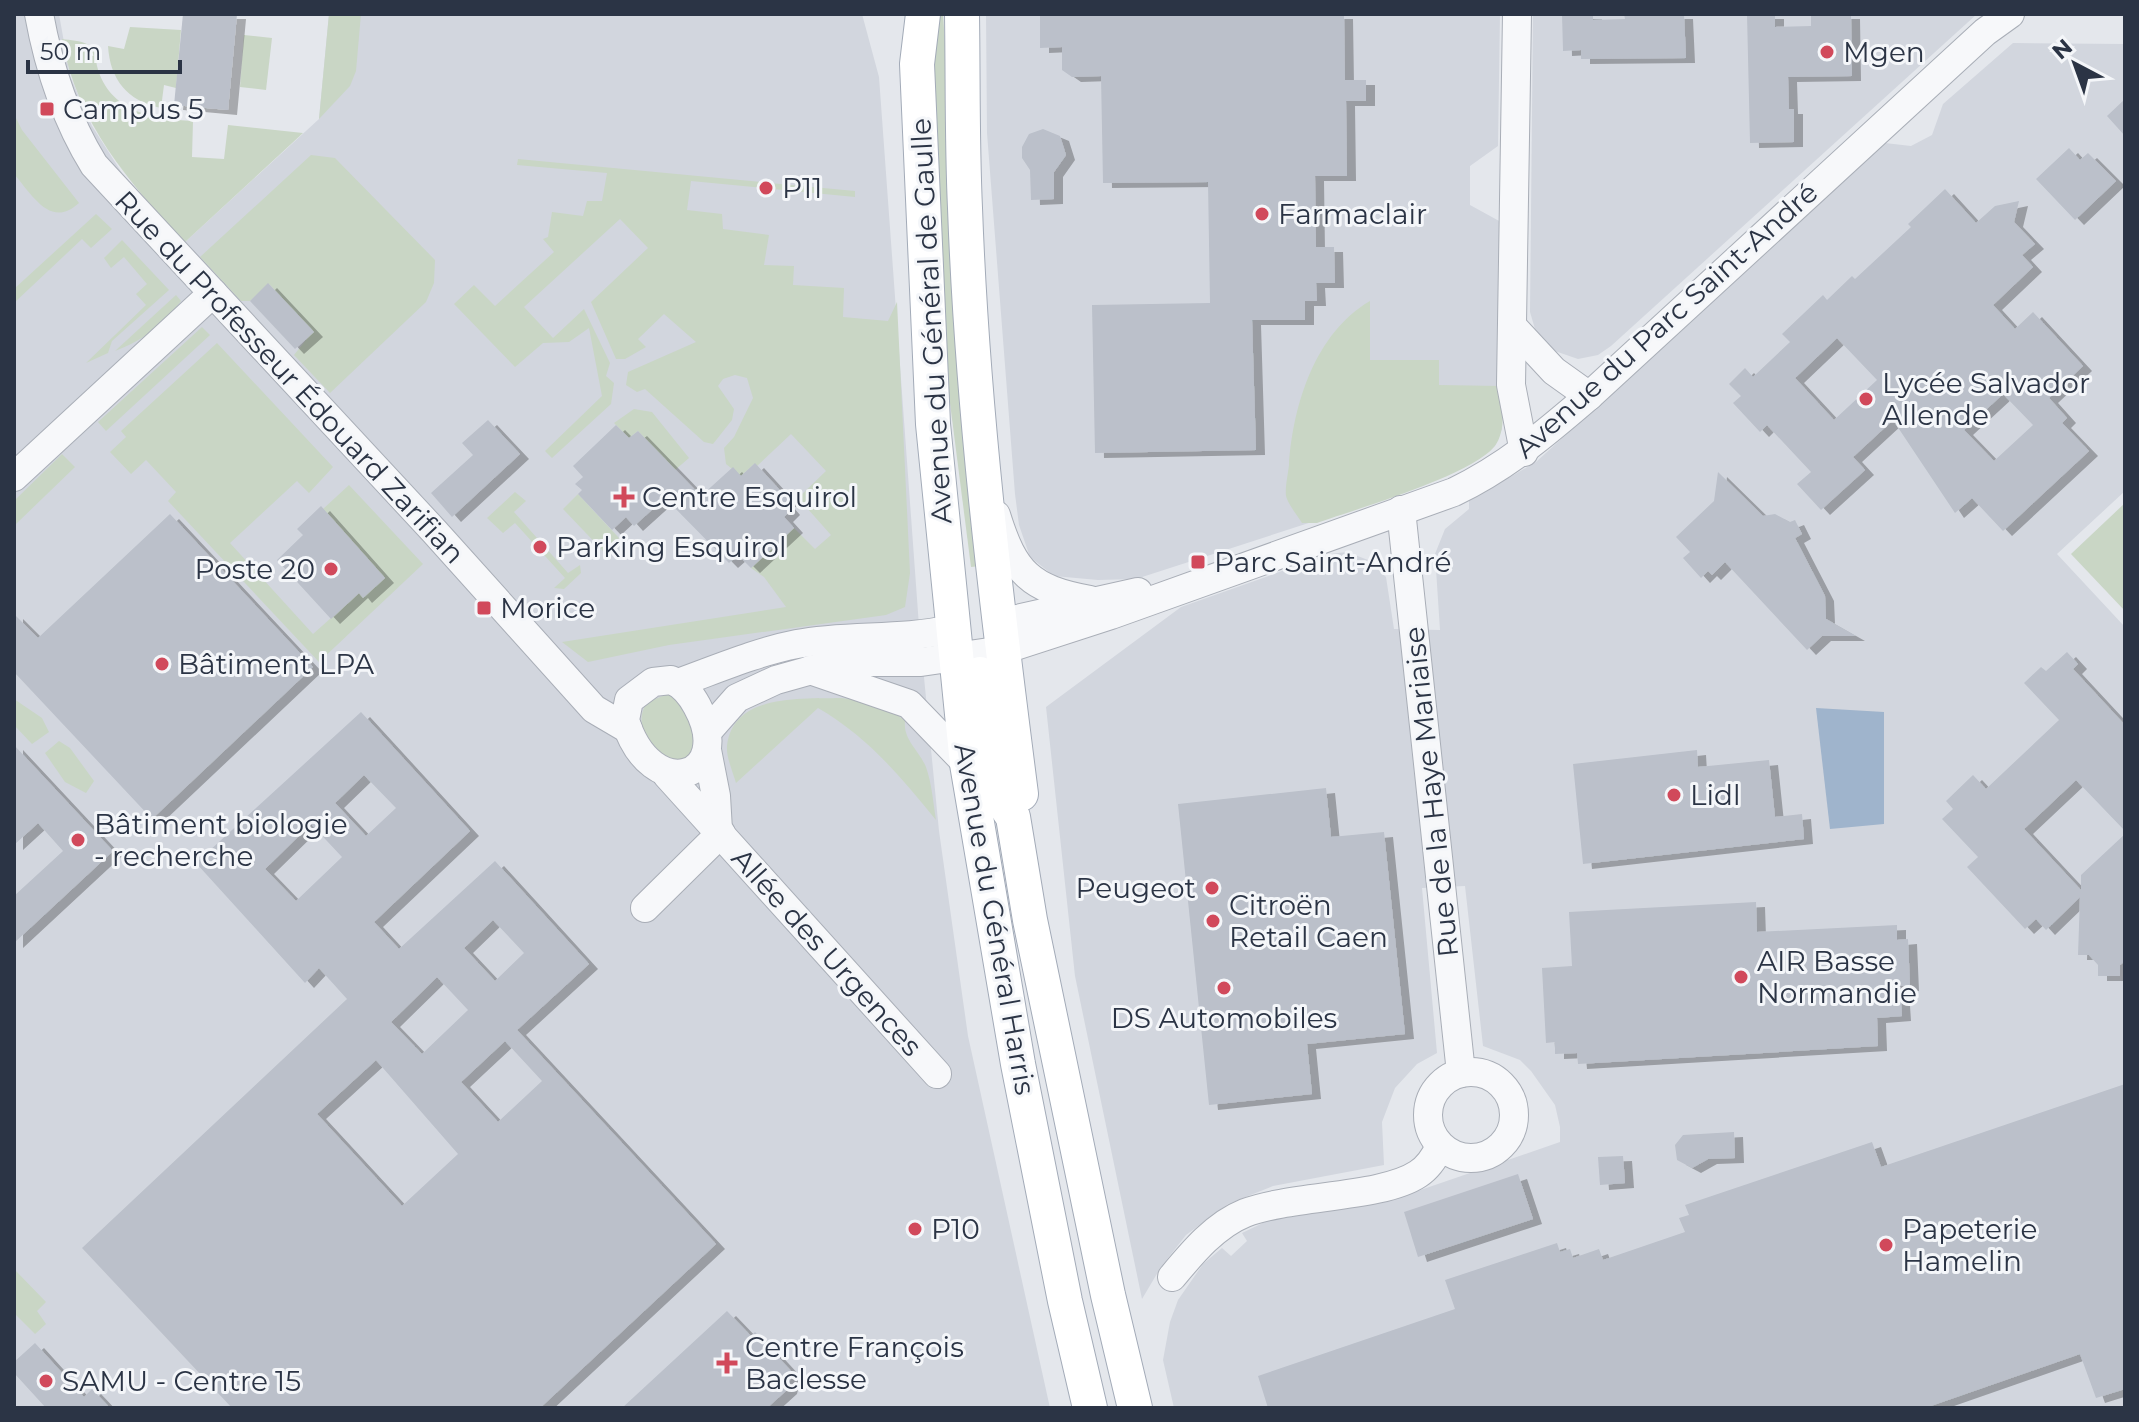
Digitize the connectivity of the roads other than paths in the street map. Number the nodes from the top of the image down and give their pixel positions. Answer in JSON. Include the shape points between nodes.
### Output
{"nodes":[{"id":1,"x":39,"y":14,"type":"edge"},
{"id":2,"x":896,"y":14,"type":"edge"},
{"id":3,"x":923,"y":14,"type":"edge"},
{"id":4,"x":962,"y":14,"type":"edge"},
{"id":5,"x":1517,"y":14,"type":"edge"},
{"id":6,"x":2010,"y":14,"type":"edge"},
{"id":7,"x":917,"y":64,"type":"junction"},
{"id":8,"x":213,"y":293,"type":"junction"},
{"id":9,"x":1513,"y":327,"type":"junction"},
{"id":10,"x":1589,"y":396,"type":"junction"},
{"id":11,"x":1524,"y":452,"type":"junction"},
{"id":12,"x":14,"y":477,"type":"edge"},
{"id":13,"x":987,"y":484,"type":"junction"},
{"id":14,"x":1401,"y":510,"type":"junction"},
{"id":15,"x":1188,"y":585,"type":"junction"},
{"id":16,"x":1091,"y":600,"type":"junction"},
{"id":17,"x":977,"y":642,"type":"junction"},
{"id":18,"x":810,"y":670,"type":"junction"},
{"id":19,"x":678,"y":683,"type":"junction"},
{"id":20,"x":628,"y":729,"type":"junction"},
{"id":21,"x":707,"y":741,"type":"junction"},
{"id":22,"x":967,"y":764,"type":"junction"},
{"id":23,"x":667,"y":775,"type":"junction"},
{"id":24,"x":719,"y":832,"type":"junction"},
{"id":25,"x":645,"y":908,"type":"dead end"},
{"id":26,"x":1461,"y":1073,"type":"junction"},
{"id":27,"x":937,"y":1074,"type":"dead end"},
{"id":28,"x":1440,"y":1146,"type":"junction"},
{"id":29,"x":1172,"y":1277,"type":"dead end"},
{"id":30,"x":1090,"y":1408,"type":"edge"},
{"id":31,"x":1135,"y":1408,"type":"edge"}],
"edges":[{"from":1,"to":8,"type":"street","name":"Rue du Professeur Édouard Zarifian","via":[[46,55],[67,115],[94,165]]},
{"from":2,"to":7,"type":"main road"},
{"from":3,"to":7,"type":"main road","name":"Avenue du Général de Gaulle"},
{"from":4,"to":13,"type":"main road","name":"Avenue du Général de Gaulle","via":[[965,208]]},
{"from":5,"to":9,"type":"street"},
{"from":6,"to":10,"type":"street","name":"Avenue du Parc Saint-André","via":[[1961,53]]},
{"from":7,"to":17,"type":"main road","name":"Avenue du Général de Gaulle","via":[[933,424]]},
{"from":8,"to":12,"type":"street"},
{"from":8,"to":20,"type":"street","name":"Rue du Professeur Édouard Zarifian","via":[[594,709]]},
{"from":9,"to":10,"type":"street","via":[[1554,371]]},
{"from":9,"to":11,"type":"street","via":[[1511,385]]},
{"from":10,"to":11,"type":"street","name":"Avenue du Parc Saint-André"},
{"from":11,"to":14,"type":"street","name":"Avenue du Parc Saint-André","via":[[1454,492]]},
{"from":13,"to":16,"type":"street","via":[[1005,545],[1022,571],[1042,588]]},
{"from":13,"to":17,"type":"main road","name":"Avenue du Général de Gaulle"},
{"from":14,"to":15,"type":"street","name":"Avenue du Parc Saint-André"},
{"from":14,"to":26,"type":"street","name":"Rue de la Haye Mariaise"},
{"from":15,"to":16,"type":"street"},
{"from":15,"to":17,"type":"street","via":[[1111,615]]},
{"from":16,"to":17,"type":"street"},
{"from":17,"to":18,"type":"street","via":[[921,662],[840,662]]},
{"from":17,"to":19,"type":"street","via":[[920,636],[796,644]]},
{"from":17,"to":22,"type":"main road","name":"Avenue du Général Harris"},
{"from":17,"to":31,"type":"main road","name":"Avenue du Général Harris","via":[[1021,795],[1013,817],[1030,920]]},
{"from":18,"to":21,"type":"street","via":[[737,698]]},
{"from":18,"to":22,"type":"street","via":[[909,704]]},
{"from":19,"to":20,"type":"street","via":[[653,682],[629,700],[624,710]]},
{"from":19,"to":21,"type":"street","via":[[691,695]]},
{"from":20,"to":23,"type":"street"},
{"from":21,"to":23,"type":"street","via":[[691,771]]},
{"from":21,"to":24,"type":"street"},
{"from":22,"to":30,"type":"main road","name":"Avenue du Général Harris","via":[[1018,1064]]},
{"from":23,"to":24,"type":"street","name":"Allée des Urgences"},
{"from":24,"to":25,"type":"street"},
{"from":24,"to":27,"type":"street","name":"Allée des Urgences"},
{"from":26,"to":28,"type":"street","via":[[1439,1086],[1428,1110],[1432,1135]]},
{"from":26,"to":28,"type":"street","via":[[1491,1077],[1502,1086],[1511,1099],[1512,1128],[1505,1141],[1481,1157],[1466,1158]]},
{"from":28,"to":29,"type":"street","via":[[1418,1175],[1393,1184],[1244,1214],[1212,1234]]}]}
